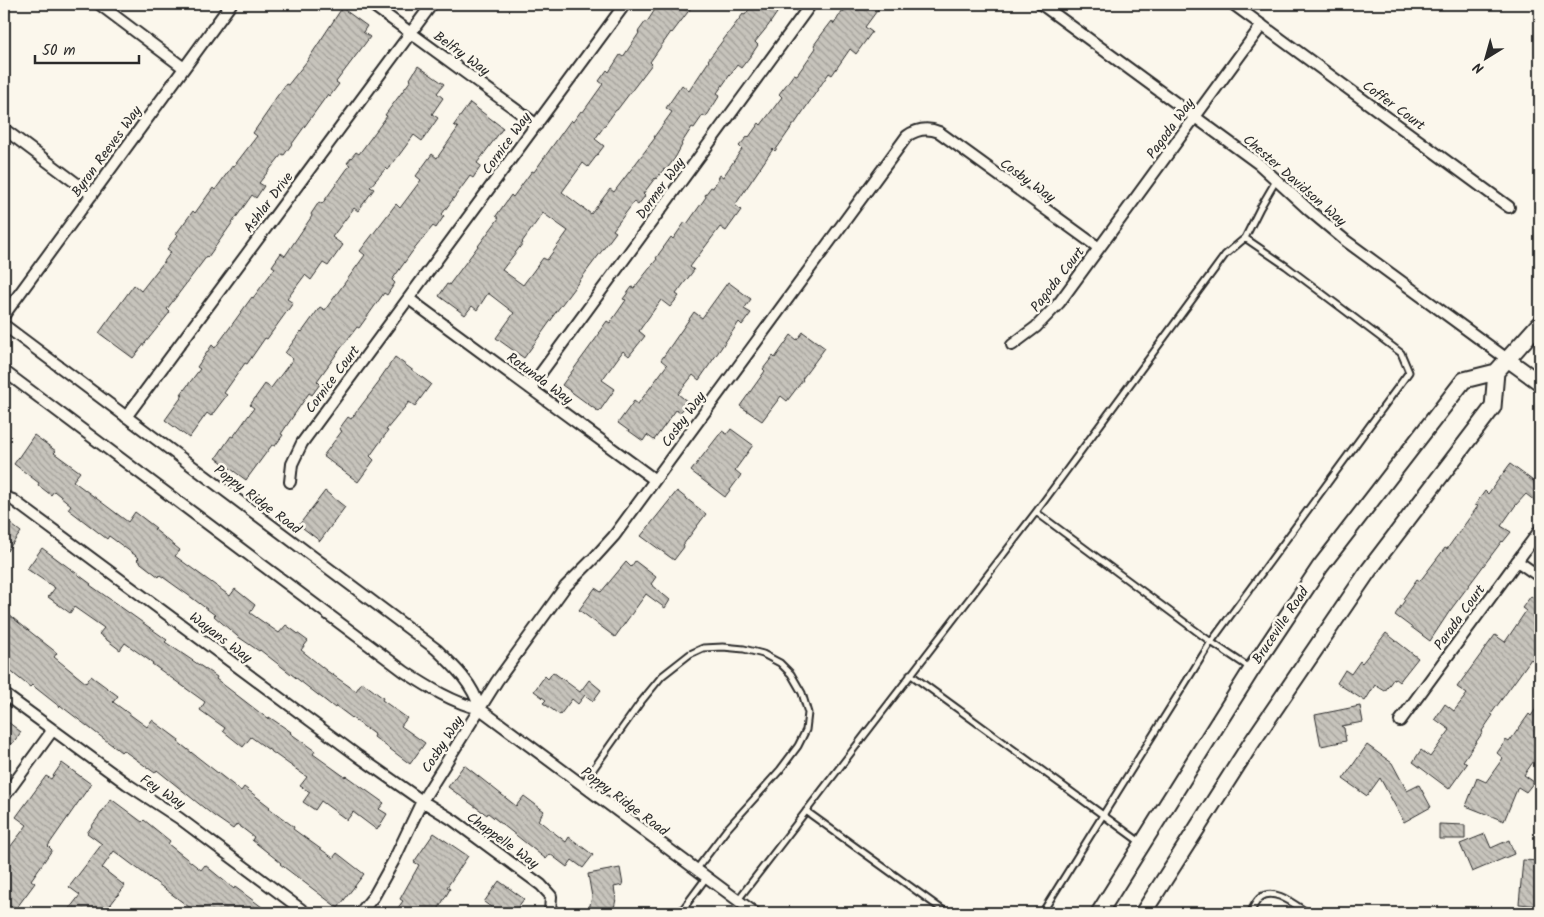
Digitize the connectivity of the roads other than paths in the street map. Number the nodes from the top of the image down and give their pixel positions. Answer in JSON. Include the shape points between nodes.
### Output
{"nodes":[{"id":1,"x":98,"y":4,"type":"edge"},
{"id":2,"x":231,"y":4,"type":"edge"},
{"id":3,"x":371,"y":4,"type":"edge"},
{"id":4,"x":432,"y":4,"type":"edge"},
{"id":5,"x":625,"y":4,"type":"edge"},
{"id":6,"x":811,"y":4,"type":"edge"},
{"id":7,"x":1041,"y":4,"type":"edge"},
{"id":8,"x":1233,"y":4,"type":"edge"},
{"id":9,"x":1262,"y":25,"type":"junction"},
{"id":10,"x":410,"y":33,"type":"junction"},
{"id":11,"x":184,"y":68,"type":"junction"},
{"id":12,"x":1195,"y":116,"type":"junction"},
{"id":13,"x":537,"y":125,"type":"junction"},
{"id":14,"x":4,"y":129,"type":"edge"},
{"id":15,"x":1277,"y":180,"type":"junction"},
{"id":16,"x":92,"y":195,"type":"junction"},
{"id":17,"x":1509,"y":207,"type":"dead end"},
{"id":18,"x":1245,"y":238,"type":"junction"},
{"id":19,"x":1099,"y":248,"type":"junction"},
{"id":20,"x":409,"y":299,"type":"junction"},
{"id":21,"x":4,"y":315,"type":"edge"},
{"id":22,"x":1540,"y":323,"type":"edge"},
{"id":23,"x":4,"y":325,"type":"edge"},
{"id":24,"x":1012,"y":345,"type":"dead end"},
{"id":25,"x":1507,"y":359,"type":"junction"},
{"id":26,"x":4,"y":371,"type":"edge"},
{"id":27,"x":1496,"y":372,"type":"junction"},
{"id":28,"x":1540,"y":383,"type":"edge"},
{"id":29,"x":530,"y":388,"type":"junction"},
{"id":30,"x":126,"y":417,"type":"junction"},
{"id":31,"x":655,"y":480,"type":"junction"},
{"id":32,"x":290,"y":482,"type":"dead end"},
{"id":33,"x":4,"y":497,"type":"edge"},
{"id":34,"x":1036,"y":512,"type":"junction"},
{"id":35,"x":1540,"y":530,"type":"edge"},
{"id":36,"x":1517,"y":561,"type":"junction"},
{"id":37,"x":1540,"y":577,"type":"edge"},
{"id":38,"x":1211,"y":642,"type":"junction"},
{"id":39,"x":1252,"y":669,"type":"junction"},
{"id":40,"x":910,"y":674,"type":"junction"},
{"id":41,"x":4,"y":694,"type":"edge"},
{"id":42,"x":480,"y":709,"type":"junction"},
{"id":43,"x":1400,"y":721,"type":"dead end"},
{"id":44,"x":52,"y":731,"type":"junction"},
{"id":45,"x":582,"y":785,"type":"junction"},
{"id":46,"x":4,"y":797,"type":"edge"},
{"id":47,"x":422,"y":800,"type":"junction"},
{"id":48,"x":806,"y":811,"type":"junction"},
{"id":49,"x":1104,"y":816,"type":"junction"},
{"id":50,"x":1142,"y":844,"type":"junction"},
{"id":51,"x":696,"y":871,"type":"junction"},
{"id":52,"x":706,"y":878,"type":"junction"},
{"id":53,"x":737,"y":901,"type":"junction"},
{"id":54,"x":306,"y":913,"type":"edge"},
{"id":55,"x":360,"y":913,"type":"edge"},
{"id":56,"x":550,"y":913,"type":"edge"},
{"id":57,"x":680,"y":913,"type":"edge"},
{"id":58,"x":755,"y":913,"type":"edge"},
{"id":59,"x":947,"y":913,"type":"edge"},
{"id":60,"x":1042,"y":913,"type":"edge"},
{"id":61,"x":1099,"y":913,"type":"edge"},
{"id":62,"x":1143,"y":913,"type":"edge"},
{"id":63,"x":1250,"y":913,"type":"edge"},
{"id":64,"x":1308,"y":913,"type":"edge"}],
"edges":[{"from":1,"to":11,"type":"street"},
{"from":2,"to":11,"type":"street","name":"Byron Reeves Way"},
{"from":3,"to":10,"type":"street","name":"Belfry Way"},
{"from":4,"to":10,"type":"street","name":"Ashlar Drive"},
{"from":5,"to":13,"type":"street","name":"Cornice Way"},
{"from":6,"to":29,"type":"street","name":"Dormer Way"},
{"from":7,"to":12,"type":"street","name":"Chester Davidson Way"},
{"from":8,"to":9,"type":"street","name":"Coffer Court"},
{"from":9,"to":12,"type":"street","name":"Pagoda Way"},
{"from":9,"to":17,"type":"street","name":"Coffer Court"},
{"from":10,"to":13,"type":"street","name":"Belfry Way"},
{"from":10,"to":30,"type":"street","name":"Ashlar Drive"},
{"from":11,"to":16,"type":"street","name":"Byron Reeves Way"},
{"from":12,"to":15,"type":"street","name":"Chester Davidson Way"},
{"from":12,"to":19,"type":"street","name":"Pagoda Way"},
{"from":13,"to":20,"type":"street","name":"Cornice Way"},
{"from":14,"to":16,"type":"street"},
{"from":15,"to":18,"type":"lane"},
{"from":15,"to":25,"type":"street","name":"Chester Davidson Way","via":[[1346,241]]},
{"from":16,"to":21,"type":"street","name":"Byron Reeves Way"},
{"from":18,"to":34,"type":"lane","via":[[1225,254]]},
{"from":18,"to":38,"type":"lane","via":[[1401,353],[1409,372]]},
{"from":19,"to":24,"type":"street","name":"Pagoda Court","via":[[1048,316]]},
{"from":19,"to":31,"type":"street","name":"Cosby Way","via":[[939,132],[926,129],[913,132],[902,142]]},
{"from":20,"to":29,"type":"street","name":"Rotunda Way"},
{"from":20,"to":32,"type":"street","name":"Cornice Court","via":[[302,443],[294,456]]},
{"from":22,"to":25,"type":"main road"},
{"from":23,"to":30,"type":"street","name":"Poppy Ridge Road"},
{"from":25,"to":27,"type":"main road"},
{"from":25,"to":28,"type":"street"},
{"from":26,"to":42,"type":"street","name":"Poppy Ridge Road","via":[[416,680]]},
{"from":27,"to":39,"type":"main road","name":"Bruceville Road","via":[[1464,380],[1320,567]]},
{"from":27,"to":62,"type":"main road","via":[[1493,407],[1369,570],[1250,744]]},
{"from":29,"to":31,"type":"street","name":"Rotunda Way"},
{"from":30,"to":42,"type":"street","name":"Poppy Ridge Road","via":[[436,650],[467,681]]},
{"from":31,"to":42,"type":"street","name":"Cosby Way","via":[[606,545],[556,597]]},
{"from":33,"to":47,"type":"street","name":"Wayans Way","via":[[14,500]]},
{"from":34,"to":38,"type":"lane"},
{"from":34,"to":40,"type":"lane"},
{"from":35,"to":36,"type":"street","name":"Parada Court"},
{"from":36,"to":37,"type":"street"},
{"from":36,"to":43,"type":"street","name":"Parada Court"},
{"from":38,"to":39,"type":"lane"},
{"from":38,"to":49,"type":"lane"},
{"from":39,"to":50,"type":"main road","name":"Bruceville Road"},
{"from":40,"to":48,"type":"lane"},
{"from":40,"to":49,"type":"lane"},
{"from":41,"to":44,"type":"street","name":"Fey Way"},
{"from":42,"to":45,"type":"street","name":"Poppy Ridge Road"},
{"from":42,"to":47,"type":"street","name":"Cosby Way"},
{"from":44,"to":46,"type":"street"},
{"from":44,"to":54,"type":"street","name":"Fey Way","via":[[179,818]]},
{"from":45,"to":51,"type":"street","name":"Poppy Ridge Road"},
{"from":45,"to":51,"type":"lane","via":[[662,676],[690,654],[703,648],[744,649],[780,663],[802,693],[808,713],[806,730],[780,770],[727,829]]},
{"from":47,"to":55,"type":"street","name":"Cosby Way","via":[[394,860],[374,896]]},
{"from":47,"to":56,"type":"street","name":"Chappelle Way","via":[[541,885],[551,896]]},
{"from":48,"to":53,"type":"lane"},
{"from":48,"to":59,"type":"lane"},
{"from":49,"to":50,"type":"lane"},
{"from":49,"to":60,"type":"lane"},
{"from":50,"to":61,"type":"main road","name":"Bruceville Road"},
{"from":51,"to":52,"type":"street","name":"Poppy Ridge Road"},
{"from":52,"to":53,"type":"street","name":"Poppy Ridge Road"},
{"from":52,"to":57,"type":"lane"},
{"from":53,"to":58,"type":"street","name":"Poppy Ridge Road"},
{"from":63,"to":64,"type":"lane","via":[[1260,898],[1267,894],[1276,894]]}]}
